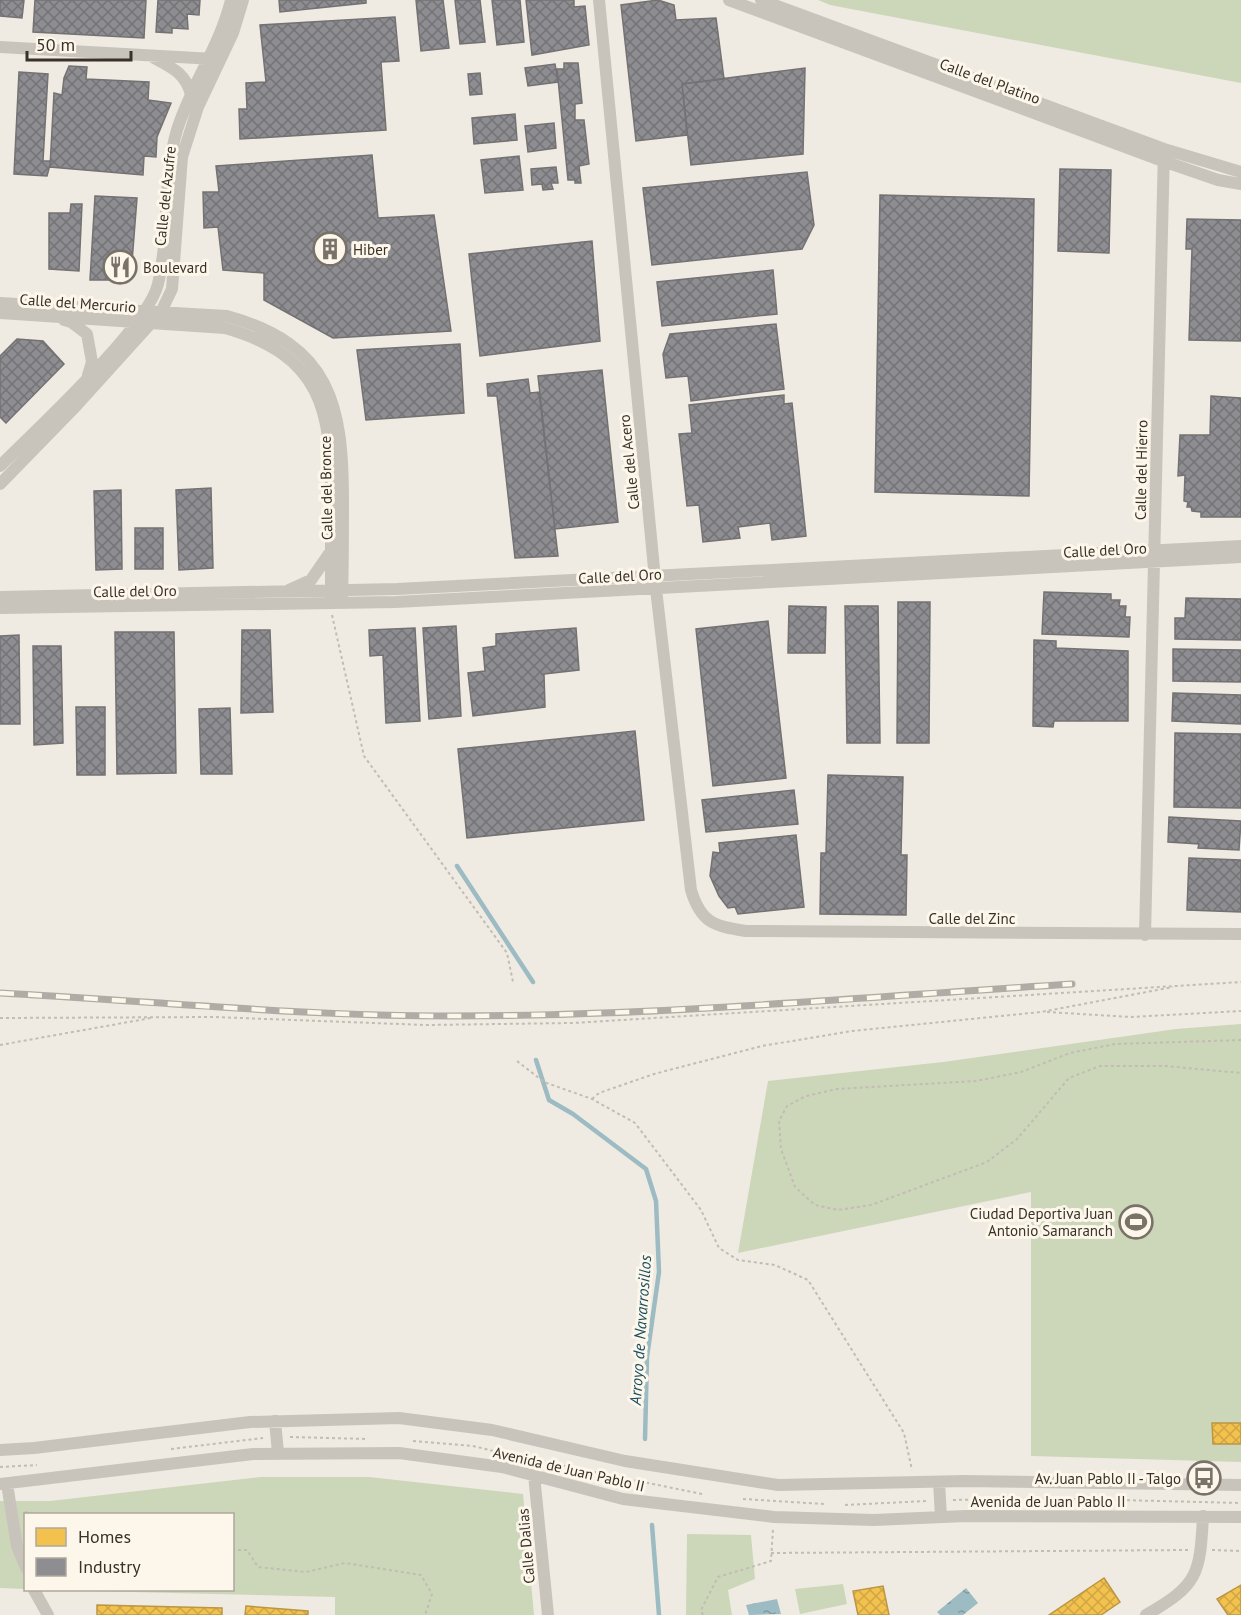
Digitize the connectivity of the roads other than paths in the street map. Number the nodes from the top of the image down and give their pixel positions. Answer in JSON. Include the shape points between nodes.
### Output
{"nodes":[{"id":1,"x":231,"y":0,"type":"edge"},
{"id":2,"x":243,"y":0,"type":"edge"},
{"id":3,"x":599,"y":0,"type":"edge"},
{"id":4,"x":729,"y":0,"type":"edge"},
{"id":5,"x":761,"y":0,"type":"edge"},
{"id":6,"x":0,"y":47,"type":"edge"},
{"id":7,"x":151,"y":56,"type":"junction"},
{"id":8,"x":214,"y":59,"type":"junction"},
{"id":9,"x":191,"y":95,"type":"junction"},
{"id":10,"x":1163,"y":155,"type":"junction"},
{"id":11,"x":1241,"y":172,"type":"edge"},
{"id":12,"x":1241,"y":184,"type":"edge"},
{"id":13,"x":0,"y":303,"type":"edge"},
{"id":14,"x":161,"y":312,"type":"junction"},
{"id":15,"x":0,"y":313,"type":"edge"},
{"id":16,"x":45,"y":316,"type":"junction"},
{"id":17,"x":139,"y":317,"type":"junction"},
{"id":18,"x":153,"y":324,"type":"junction"},
{"id":19,"x":88,"y":377,"type":"junction"},
{"id":20,"x":0,"y":466,"type":"edge"},
{"id":21,"x":0,"y":484,"type":"edge"},
{"id":22,"x":1241,"y":546,"type":"edge"},
{"id":23,"x":331,"y":551,"type":"junction"},
{"id":24,"x":1154,"y":556,"type":"junction"},
{"id":25,"x":1241,"y":557,"type":"edge"},
{"id":26,"x":655,"y":575,"type":"junction"},
{"id":27,"x":656,"y":589,"type":"junction"},
{"id":28,"x":284,"y":592,"type":"junction"},
{"id":29,"x":0,"y":597,"type":"edge"},
{"id":30,"x":336,"y":597,"type":"junction"},
{"id":31,"x":0,"y":608,"type":"edge"},
{"id":32,"x":704,"y":918,"type":"joint"},
{"id":33,"x":1241,"y":934,"type":"edge"},
{"id":34,"x":1145,"y":935,"type":"junction"},
{"id":35,"x":275,"y":1420,"type":"junction"},
{"id":36,"x":0,"y":1450,"type":"edge"},
{"id":37,"x":278,"y":1453,"type":"junction"},
{"id":38,"x":534,"y":1475,"type":"junction"},
{"id":39,"x":939,"y":1482,"type":"junction"},
{"id":40,"x":4,"y":1484,"type":"edge"},
{"id":41,"x":1241,"y":1485,"type":"edge"},
{"id":42,"x":941,"y":1516,"type":"junction"},
{"id":43,"x":1203,"y":1516,"type":"junction"},
{"id":44,"x":1241,"y":1518,"type":"edge"},
{"id":45,"x":24,"y":1563,"type":"edge"},
{"id":46,"x":35,"y":1591,"type":"edge"},
{"id":47,"x":48,"y":1615,"type":"edge"},
{"id":48,"x":548,"y":1615,"type":"edge"},
{"id":49,"x":1146,"y":1615,"type":"edge"}],
"edges":[{"from":1,"to":8,"type":"street","name":"Calle del Azufre"},
{"from":2,"to":8,"type":"street","name":"Calle del Azufre","via":[[233,33]]},
{"from":3,"to":26,"type":"street","name":"Calle del Acero"},
{"from":4,"to":10,"type":"street","name":"Calle del Platino"},
{"from":5,"to":10,"type":"street","name":"Calle del Platino"},
{"from":6,"to":7,"type":"street"},
{"from":7,"to":8,"type":"street"},
{"from":7,"to":9,"type":"street","via":[[180,71]]},
{"from":8,"to":9,"type":"street","name":"Calle del Azufre"},
{"from":8,"to":14,"type":"street","name":"Calle del Azufre","via":[[182,157],[172,289]]},
{"from":9,"to":17,"type":"street","name":"Calle del Azufre","via":[[171,155],[158,286]]},
{"from":10,"to":11,"type":"street","name":"Calle del Platino"},
{"from":10,"to":12,"type":"street","name":"Calle del Platino","via":[[1218,180]]},
{"from":10,"to":24,"type":"street","name":"Calle del Hierro"},
{"from":13,"to":17,"type":"street","name":"Calle del Mercurio"},
{"from":14,"to":17,"type":"street","name":"Calle del Mercurio"},
{"from":14,"to":18,"type":"street","name":"Calle del Azufre"},
{"from":14,"to":30,"type":"street","name":"Calle del Bronce","via":[[227,316],[260,325],[287,341],[310,363],[328,391],[339,420],[343,449]]},
{"from":15,"to":16,"type":"street","name":"Calle del Mercurio"},
{"from":16,"to":17,"type":"street","name":"Calle del Mercurio"},
{"from":16,"to":19,"type":"street","via":[[71,322],[87,334],[92,362]]},
{"from":17,"to":18,"type":"street","name":"Calle del Mercurio"},
{"from":17,"to":19,"type":"street","name":"Calle del Azufre"},
{"from":18,"to":21,"type":"street","name":"Calle del Azufre"},
{"from":18,"to":23,"type":"street","name":"Calle del Bronce","via":[[225,328],[255,336],[280,351],[301,371],[318,396],[332,450]]},
{"from":19,"to":20,"type":"street","name":"Calle del Azufre"},
{"from":22,"to":24,"type":"street","name":"Calle del Oro"},
{"from":23,"to":28,"type":"street","via":[[311,580]]},
{"from":23,"to":30,"type":"street","name":"Calle del Bronce"},
{"from":24,"to":25,"type":"street","name":"Calle del Oro"},
{"from":24,"to":26,"type":"street","name":"Calle del Oro"},
{"from":24,"to":27,"type":"street","name":"Calle del Oro"},
{"from":24,"to":34,"type":"street","name":"Calle del Hierro"},
{"from":26,"to":27,"type":"street","name":"Calle del Acero"},
{"from":26,"to":30,"type":"street","name":"Calle del Oro"},
{"from":27,"to":30,"type":"street","name":"Calle del Oro"},
{"from":27,"to":32,"type":"street","name":"Calle del Acero","via":[[691,890]]},
{"from":28,"to":29,"type":"street","name":"Calle del Oro"},
{"from":28,"to":30,"type":"street","name":"Calle del Oro"},
{"from":30,"to":31,"type":"street","name":"Calle del Oro"},
{"from":32,"to":34,"type":"street","name":"Calle del Zinc","via":[[723,928],[746,932]]},
{"from":33,"to":34,"type":"street","name":"Calle del Zinc"},
{"from":35,"to":36,"type":"street","name":"Avenida de Juan Pablo II"},
{"from":35,"to":37,"type":"street"},
{"from":35,"to":39,"type":"street","name":"Avenida de Juan Pablo II","via":[[399,1418],[480,1428],[625,1461],[778,1485]]},
{"from":37,"to":38,"type":"street","name":"Avenida de Juan Pablo II","via":[[399,1453]]},
{"from":37,"to":40,"type":"street","name":"Avenida de Juan Pablo II"},
{"from":38,"to":42,"type":"street","name":"Avenida de Juan Pablo II","via":[[623,1499],[774,1517],[874,1520]]},
{"from":38,"to":48,"type":"street","name":"Calle Dalias"},
{"from":39,"to":41,"type":"street","name":"Avenida de Juan Pablo II"},
{"from":39,"to":42,"type":"street"},
{"from":40,"to":45,"type":"street"},
{"from":42,"to":43,"type":"street","name":"Avenida de Juan Pablo II"},
{"from":43,"to":44,"type":"street","name":"Avenida de Juan Pablo II"},
{"from":43,"to":49,"type":"street","via":[[1202,1550],[1195,1575],[1170,1601]]},
{"from":46,"to":47,"type":"street"}]}
